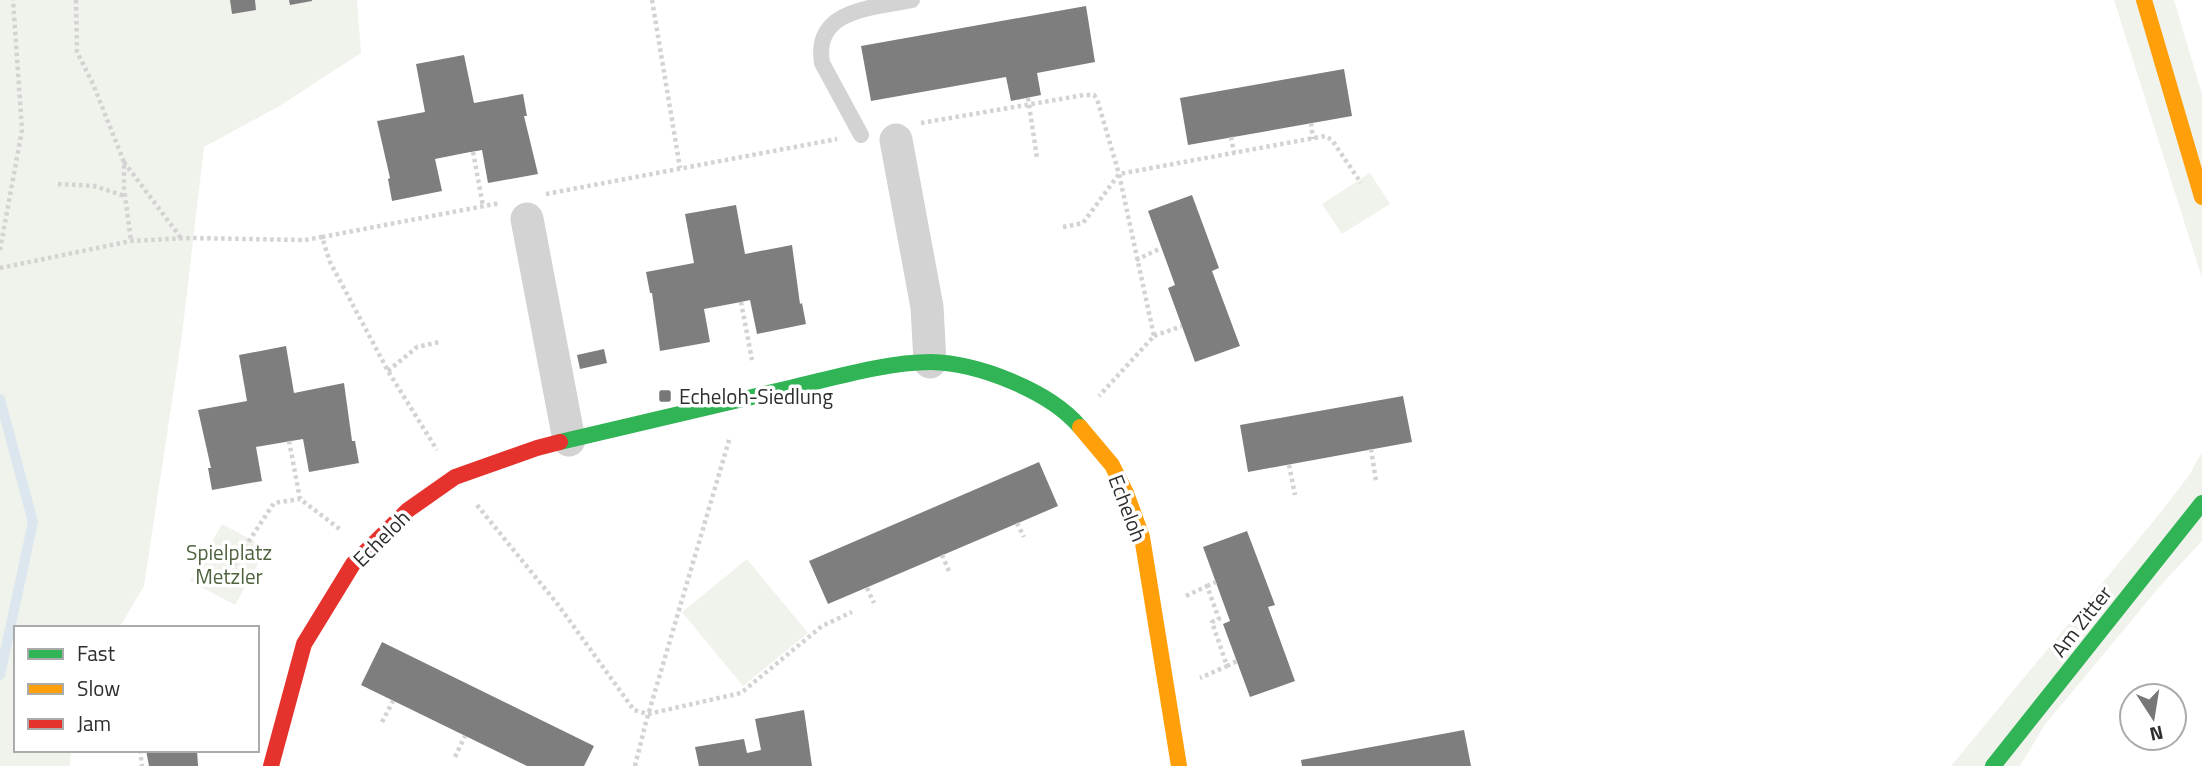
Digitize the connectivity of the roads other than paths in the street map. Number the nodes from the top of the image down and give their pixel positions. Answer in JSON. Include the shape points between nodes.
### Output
{"nodes":[{"id":1,"x":912,"y":0,"type":"edge"},
{"id":2,"x":2144,"y":0,"type":"edge"},
{"id":3,"x":903,"y":132,"type":"road end"},
{"id":4,"x":860,"y":135,"type":"road end"},
{"id":5,"x":2202,"y":197,"type":"edge"},
{"id":6,"x":524,"y":205,"type":"road end"},
{"id":7,"x":930,"y":362,"type":"junction"},
{"id":8,"x":569,"y":440,"type":"junction"},
{"id":9,"x":2202,"y":503,"type":"edge"},
{"id":10,"x":271,"y":766,"type":"edge"},
{"id":11,"x":1179,"y":766,"type":"edge"},
{"id":12,"x":1993,"y":766,"type":"edge"}],
"edges":[{"from":1,"to":4,"type":"lane","via":[[847,13],[825,36],[822,63]]},
{"from":2,"to":5,"type":"street"},
{"from":3,"to":7,"type":"street"},
{"from":6,"to":8,"type":"street"},
{"from":7,"to":8,"type":"street","name":"Echeloh","via":[[867,370]]},
{"from":7,"to":11,"type":"street","name":"Echeloh","via":[[964,365],[1035,391],[1070,415],[1112,466],[1142,537]]},
{"from":8,"to":10,"type":"street","name":"Echeloh","via":[[455,477],[408,510],[353,564],[304,644]]},
{"from":9,"to":12,"type":"street","name":"Am Zitter"}]}
